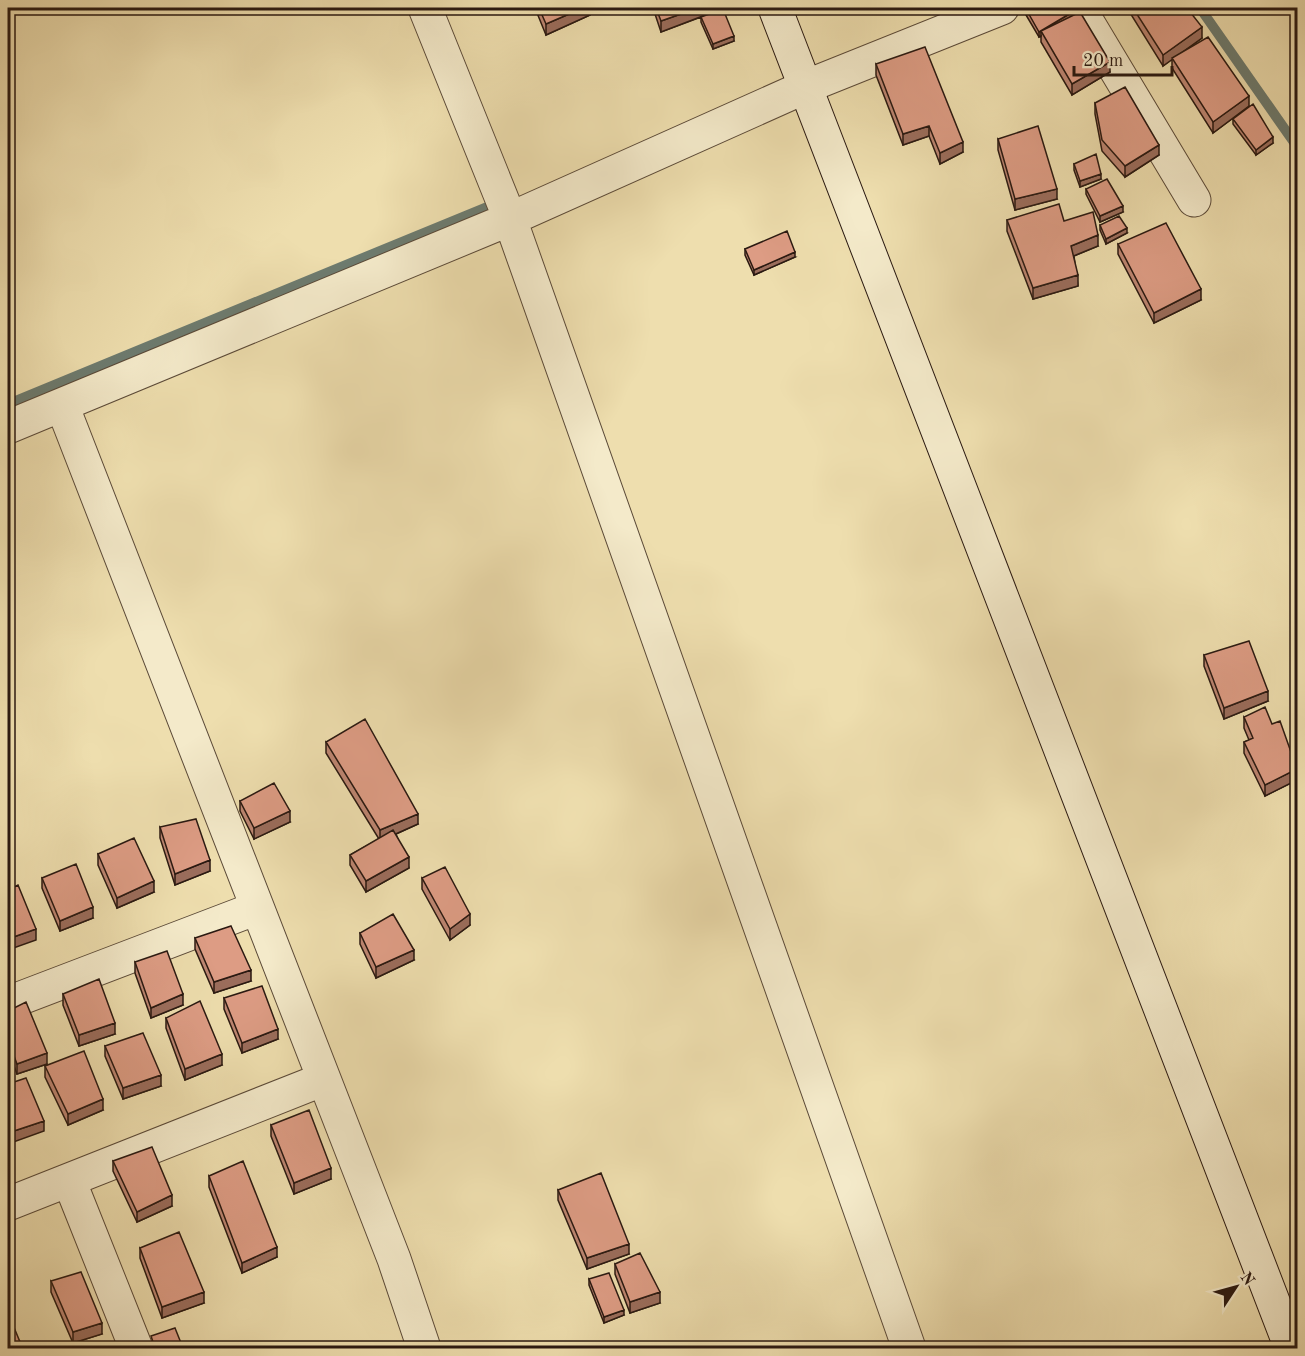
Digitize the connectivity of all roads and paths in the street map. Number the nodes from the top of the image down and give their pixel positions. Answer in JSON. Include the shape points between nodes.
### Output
{"nodes":[{"id":1,"x":425,"y":8,"type":"edge"},
{"id":2,"x":775,"y":8,"type":"edge"},
{"id":3,"x":1002,"y":8,"type":"edge"},
{"id":4,"x":1079,"y":8,"type":"edge"},
{"id":5,"x":805,"y":87,"type":"junction"},
{"id":6,"x":1194,"y":200,"type":"dead end"},
{"id":7,"x":510,"y":219,"type":"junction"},
{"id":8,"x":62,"y":405,"type":"junction"},
{"id":9,"x":8,"y":427,"type":"edge"},
{"id":10,"x":257,"y":908,"type":"junction"},
{"id":11,"x":8,"y":1003,"type":"edge"},
{"id":12,"x":324,"y":1080,"type":"junction"},
{"id":13,"x":69,"y":1180,"type":"junction"},
{"id":14,"x":8,"y":1204,"type":"edge"},
{"id":15,"x":136,"y":1348,"type":"edge"},
{"id":16,"x":424,"y":1348,"type":"edge"},
{"id":17,"x":909,"y":1348,"type":"edge"},
{"id":18,"x":1291,"y":1348,"type":"edge"}],
"edges":[{"from":1,"to":7,"type":"street"},
{"from":2,"to":5,"type":"street"},
{"from":3,"to":5,"type":"street"},
{"from":4,"to":6,"type":"street"},
{"from":5,"to":7,"type":"street"},
{"from":5,"to":18,"type":"street"},
{"from":7,"to":8,"type":"street"},
{"from":7,"to":17,"type":"street"},
{"from":8,"to":9,"type":"street"},
{"from":8,"to":10,"type":"street"},
{"from":10,"to":11,"type":"street"},
{"from":10,"to":12,"type":"street"},
{"from":12,"to":13,"type":"street"},
{"from":12,"to":16,"type":"street","via":[[394,1259]]},
{"from":13,"to":14,"type":"street"},
{"from":13,"to":15,"type":"street"}]}
